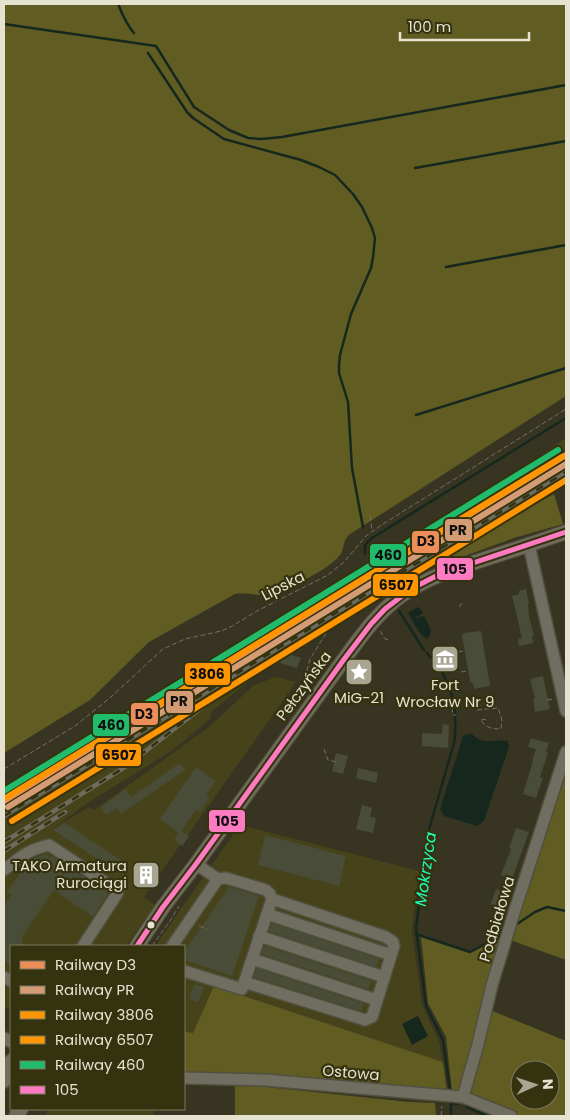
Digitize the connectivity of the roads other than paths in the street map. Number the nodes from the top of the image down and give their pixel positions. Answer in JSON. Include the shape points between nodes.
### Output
{"nodes":[{"id":1,"x":566,"y":532,"type":"edge"},
{"id":2,"x":529,"y":545,"type":"junction"},
{"id":3,"x":566,"y":711,"type":"edge"},
{"id":4,"x":566,"y":752,"type":"edge"},
{"id":5,"x":196,"y":864,"type":"junction"},
{"id":6,"x":4,"y":870,"type":"edge"},
{"id":7,"x":218,"y":879,"type":"junction"},
{"id":8,"x":272,"y":899,"type":"junction"},
{"id":9,"x":267,"y":914,"type":"junction"},
{"id":10,"x":259,"y":936,"type":"junction"},
{"id":11,"x":84,"y":945,"type":"edge"},
{"id":12,"x":138,"y":945,"type":"edge"},
{"id":13,"x":173,"y":945,"type":"edge"},
{"id":14,"x":391,"y":955,"type":"junction"},
{"id":15,"x":252,"y":959,"type":"junction"},
{"id":16,"x":185,"y":971,"type":"edge"},
{"id":17,"x":384,"y":977,"type":"junction"},
{"id":18,"x":244,"y":982,"type":"junction"},
{"id":19,"x":377,"y":1000,"type":"junction"},
{"id":20,"x":185,"y":1078,"type":"edge"},
{"id":21,"x":463,"y":1097,"type":"junction"},
{"id":22,"x":511,"y":1116,"type":"edge"}],
"edges":[{"from":1,"to":2,"type":"main road","name":"Pełczyńska"},
{"from":2,"to":3,"type":"street"},
{"from":2,"to":5,"type":"main road","name":"Pełczyńska","via":[[426,580],[385,609],[350,651]]},
{"from":4,"to":21,"type":"street","name":"Podbiałowa","via":[[492,985]]},
{"from":5,"to":7,"type":"street"},
{"from":5,"to":12,"type":"main road","name":"Pełczyńska"},
{"from":6,"to":11,"type":"street","via":[[35,848],[49,845],[118,891]]},
{"from":7,"to":8,"type":"street","via":[[226,878],[266,890]]},
{"from":7,"to":13,"type":"street"},
{"from":8,"to":9,"type":"street"},
{"from":8,"to":14,"type":"street","via":[[386,937],[393,942]]},
{"from":9,"to":10,"type":"street"},
{"from":9,"to":14,"type":"street"},
{"from":10,"to":15,"type":"street"},
{"from":10,"to":17,"type":"street"},
{"from":14,"to":17,"type":"street"},
{"from":15,"to":18,"type":"street"},
{"from":15,"to":19,"type":"street"},
{"from":16,"to":18,"type":"street","via":[[242,989]]},
{"from":17,"to":19,"type":"street"},
{"from":18,"to":19,"type":"street","via":[[365,1020],[372,1017]]},
{"from":20,"to":21,"type":"street","name":"Ostowa","via":[[265,1080]]},
{"from":21,"to":22,"type":"street","name":"Ostowa"}]}
